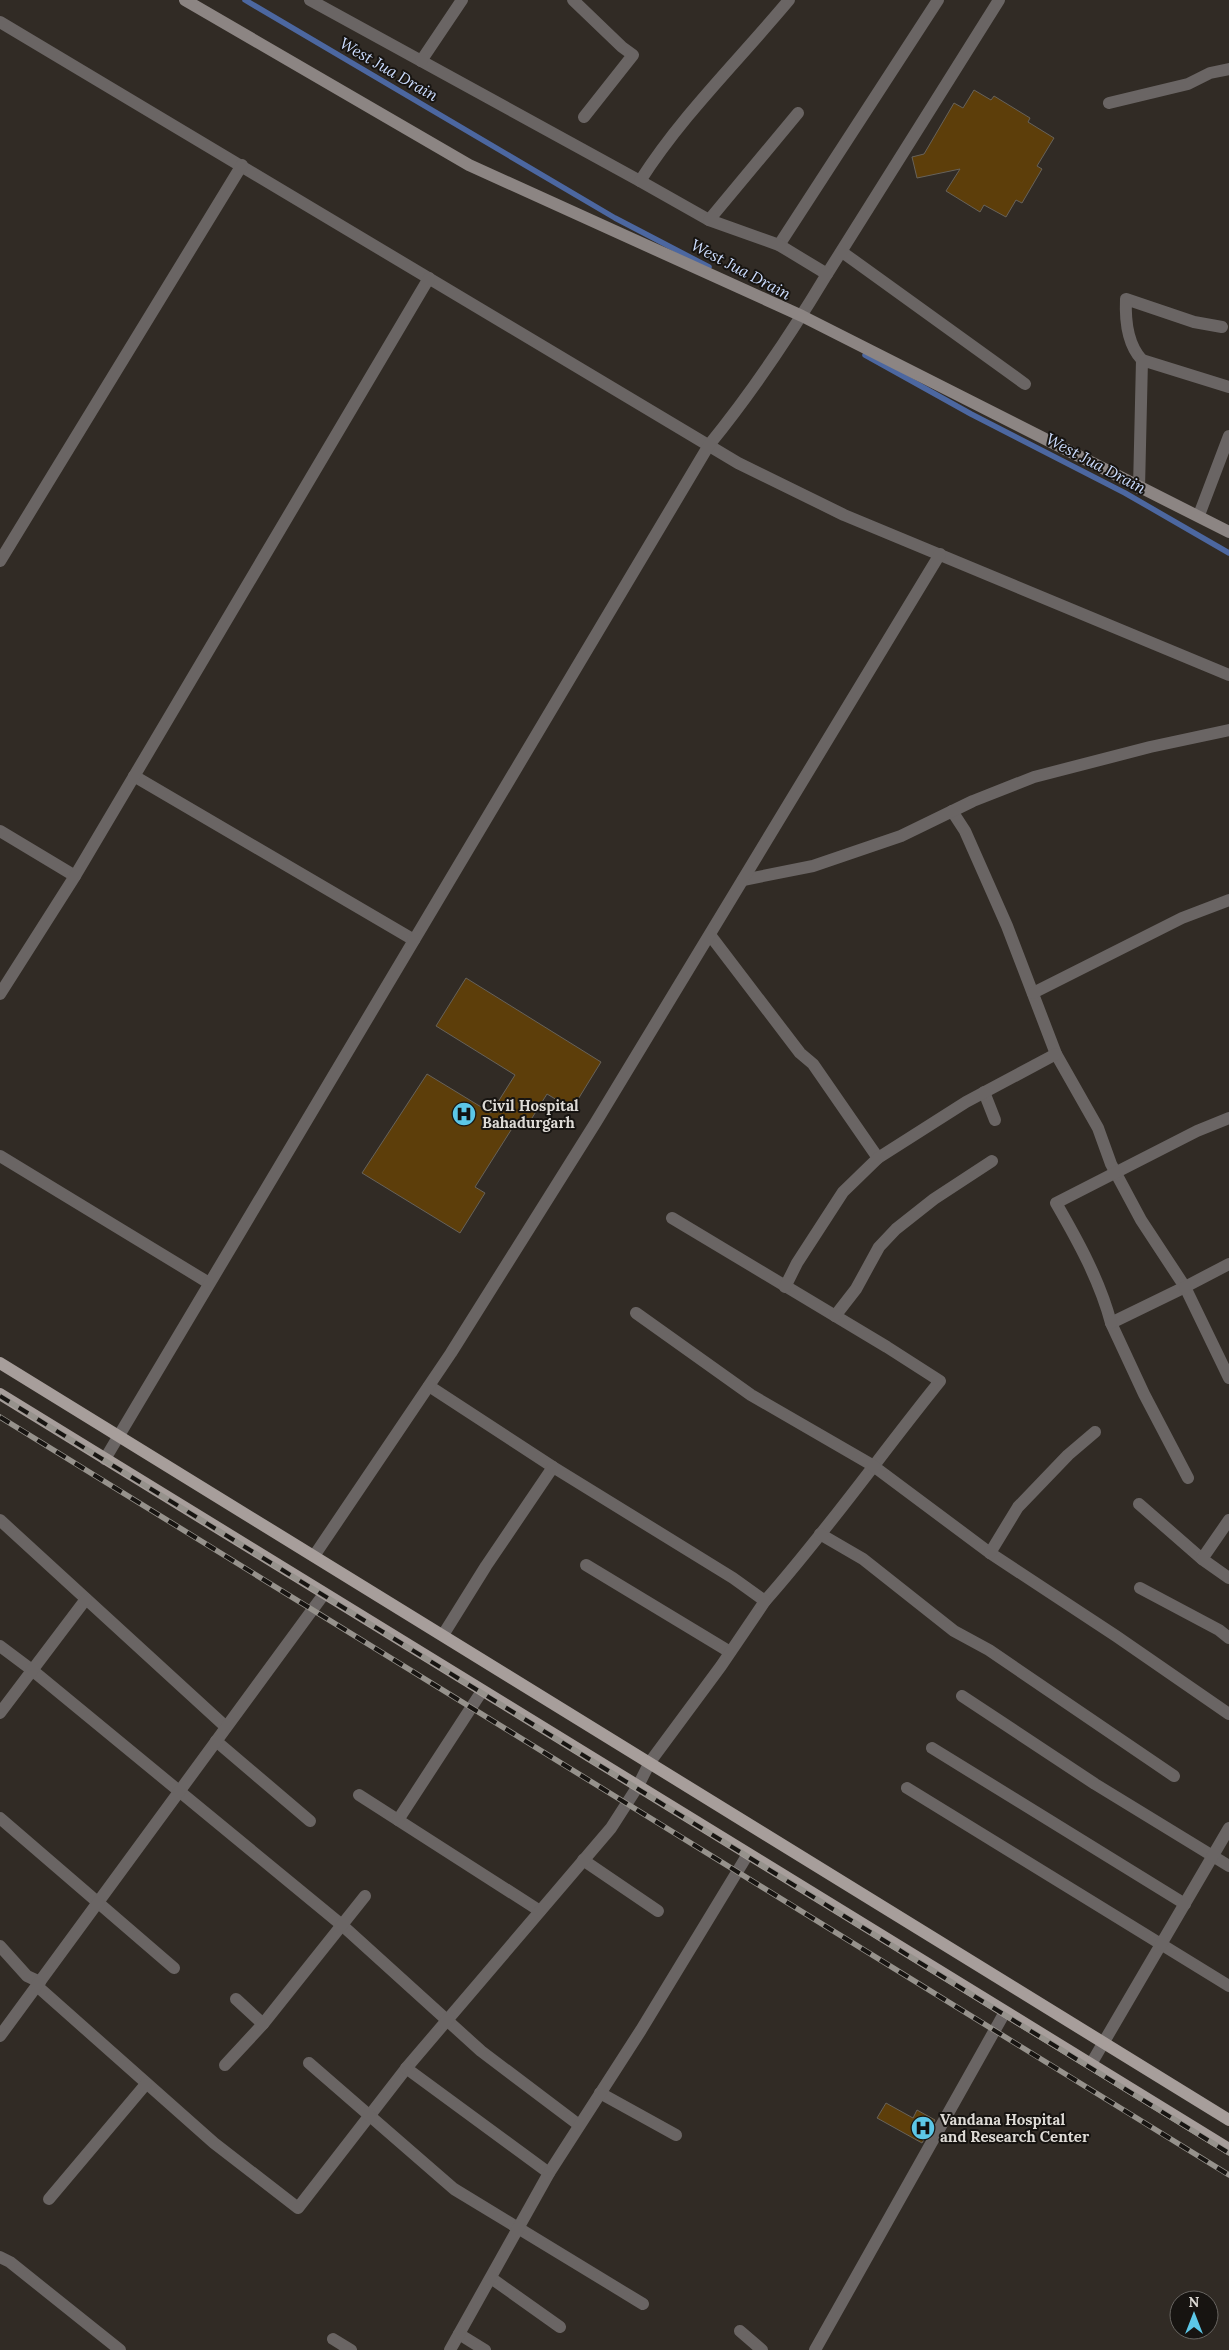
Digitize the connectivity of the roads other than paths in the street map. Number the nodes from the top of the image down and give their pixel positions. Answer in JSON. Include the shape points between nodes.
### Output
{"nodes":[{"id":1,"x":185,"y":0,"type":"edge"},
{"id":2,"x":310,"y":0,"type":"edge"},
{"id":3,"x":462,"y":0,"type":"edge"},
{"id":4,"x":573,"y":0,"type":"edge"},
{"id":5,"x":789,"y":0,"type":"edge"},
{"id":6,"x":938,"y":0,"type":"edge"},
{"id":7,"x":999,"y":0,"type":"edge"},
{"id":8,"x":0,"y":22,"type":"edge"},
{"id":9,"x":421,"y":61,"type":"junction"},
{"id":10,"x":1229,"y":69,"type":"edge"},
{"id":11,"x":1109,"y":103,"type":"dead end"},
{"id":12,"x":798,"y":113,"type":"dead end"},
{"id":13,"x":584,"y":117,"type":"dead end"},
{"id":14,"x":242,"y":165,"type":"junction"},
{"id":15,"x":640,"y":181,"type":"junction"},
{"id":16,"x":709,"y":220,"type":"junction"},
{"id":17,"x":779,"y":245,"type":"junction"},
{"id":18,"x":842,"y":252,"type":"junction"},
{"id":19,"x":827,"y":274,"type":"junction"},
{"id":20,"x":429,"y":278,"type":"junction"},
{"id":21,"x":802,"y":316,"type":"junction"},
{"id":22,"x":1222,"y":327,"type":"dead end"},
{"id":23,"x":1142,"y":360,"type":"junction"},
{"id":24,"x":1025,"y":384,"type":"dead end"},
{"id":25,"x":1229,"y":387,"type":"edge"},
{"id":26,"x":1229,"y":436,"type":"edge"},
{"id":27,"x":709,"y":445,"type":"junction"},
{"id":28,"x":1139,"y":488,"type":"junction"},
{"id":29,"x":1199,"y":515,"type":"junction"},
{"id":30,"x":1229,"y":532,"type":"edge"},
{"id":31,"x":940,"y":554,"type":"junction"},
{"id":32,"x":0,"y":561,"type":"edge"},
{"id":33,"x":1229,"y":675,"type":"edge"},
{"id":34,"x":1229,"y":730,"type":"edge"},
{"id":35,"x":134,"y":776,"type":"junction"},
{"id":36,"x":952,"y":811,"type":"junction"},
{"id":37,"x":0,"y":831,"type":"edge"},
{"id":38,"x":75,"y":876,"type":"junction"},
{"id":39,"x":743,"y":880,"type":"junction"},
{"id":40,"x":1229,"y":900,"type":"edge"},
{"id":41,"x":710,"y":935,"type":"junction"},
{"id":42,"x":414,"y":940,"type":"junction"},
{"id":43,"x":1033,"y":993,"type":"junction"},
{"id":44,"x":0,"y":994,"type":"edge"},
{"id":45,"x":1056,"y":1054,"type":"junction"},
{"id":46,"x":984,"y":1092,"type":"junction"},
{"id":47,"x":1229,"y":1118,"type":"edge"},
{"id":48,"x":995,"y":1120,"type":"dead end"},
{"id":49,"x":0,"y":1156,"type":"edge"},
{"id":50,"x":878,"y":1158,"type":"junction"},
{"id":51,"x":992,"y":1161,"type":"dead end"},
{"id":52,"x":1115,"y":1172,"type":"junction"},
{"id":53,"x":672,"y":1218,"type":"dead end"},
{"id":54,"x":1229,"y":1264,"type":"edge"},
{"id":55,"x":209,"y":1283,"type":"junction"},
{"id":56,"x":785,"y":1287,"type":"junction"},
{"id":57,"x":1185,"y":1287,"type":"junction"},
{"id":58,"x":636,"y":1313,"type":"dead end"},
{"id":59,"x":835,"y":1316,"type":"junction"},
{"id":60,"x":1111,"y":1323,"type":"junction"},
{"id":61,"x":0,"y":1363,"type":"edge"},
{"id":62,"x":1229,"y":1378,"type":"edge"},
{"id":63,"x":429,"y":1386,"type":"junction"},
{"id":64,"x":0,"y":1394,"type":"edge"},
{"id":65,"x":1095,"y":1432,"type":"dead end"},
{"id":66,"x":119,"y":1436,"type":"junction"},
{"id":67,"x":106,"y":1459,"type":"junction"},
{"id":68,"x":872,"y":1465,"type":"junction"},
{"id":69,"x":553,"y":1467,"type":"junction"},
{"id":70,"x":1188,"y":1478,"type":"dead end"},
{"id":71,"x":1139,"y":1504,"type":"dead end"},
{"id":72,"x":0,"y":1520,"type":"edge"},
{"id":73,"x":1229,"y":1520,"type":"edge"},
{"id":74,"x":820,"y":1534,"type":"junction"},
{"id":75,"x":990,"y":1553,"type":"junction"},
{"id":76,"x":314,"y":1556,"type":"junction"},
{"id":77,"x":1202,"y":1559,"type":"junction"},
{"id":78,"x":586,"y":1565,"type":"dead end"},
{"id":79,"x":1229,"y":1578,"type":"edge"},
{"id":80,"x":1140,"y":1588,"type":"dead end"},
{"id":81,"x":324,"y":1594,"type":"junction"},
{"id":82,"x":86,"y":1598,"type":"junction"},
{"id":83,"x":765,"y":1601,"type":"junction"},
{"id":84,"x":443,"y":1635,"type":"junction"},
{"id":85,"x":1229,"y":1638,"type":"edge"},
{"id":86,"x":0,"y":1646,"type":"edge"},
{"id":87,"x":730,"y":1652,"type":"junction"},
{"id":88,"x":32,"y":1670,"type":"junction"},
{"id":89,"x":482,"y":1691,"type":"junction"},
{"id":90,"x":962,"y":1696,"type":"dead end"},
{"id":91,"x":0,"y":1713,"type":"edge"},
{"id":92,"x":1229,"y":1714,"type":"edge"},
{"id":93,"x":226,"y":1727,"type":"junction"},
{"id":94,"x":216,"y":1741,"type":"junction"},
{"id":95,"x":932,"y":1748,"type":"dead end"},
{"id":96,"x":650,"y":1762,"type":"junction"},
{"id":97,"x":1174,"y":1776,"type":"dead end"},
{"id":98,"x":638,"y":1786,"type":"junction"},
{"id":99,"x":906,"y":1788,"type":"dead end"},
{"id":100,"x":180,"y":1791,"type":"junction"},
{"id":101,"x":359,"y":1795,"type":"dead end"},
{"id":102,"x":0,"y":1818,"type":"edge"},
{"id":103,"x":398,"y":1820,"type":"junction"},
{"id":104,"x":310,"y":1821,"type":"dead end"},
{"id":105,"x":1229,"y":1828,"type":"edge"},
{"id":106,"x":748,"y":1854,"type":"junction"},
{"id":107,"x":1213,"y":1856,"type":"junction"},
{"id":108,"x":583,"y":1860,"type":"junction"},
{"id":109,"x":1229,"y":1866,"type":"edge"},
{"id":110,"x":365,"y":1896,"type":"dead end"},
{"id":111,"x":97,"y":1903,"type":"junction"},
{"id":112,"x":1185,"y":1904,"type":"junction"},
{"id":113,"x":540,"y":1911,"type":"junction"},
{"id":114,"x":658,"y":1911,"type":"dead end"},
{"id":115,"x":343,"y":1926,"type":"junction"},
{"id":116,"x":1161,"y":1944,"type":"junction"},
{"id":117,"x":0,"y":1946,"type":"edge"},
{"id":118,"x":174,"y":1968,"type":"dead end"},
{"id":119,"x":38,"y":1984,"type":"junction"},
{"id":120,"x":1229,"y":1986,"type":"edge"},
{"id":121,"x":236,"y":1999,"type":"dead end"},
{"id":122,"x":1006,"y":2012,"type":"junction"},
{"id":123,"x":446,"y":2022,"type":"junction"},
{"id":124,"x":263,"y":2024,"type":"junction"},
{"id":125,"x":0,"y":2036,"type":"edge"},
{"id":126,"x":1103,"y":2042,"type":"junction"},
{"id":127,"x":308,"y":2063,"type":"dead end"},
{"id":128,"x":1091,"y":2064,"type":"junction"},
{"id":129,"x":225,"y":2065,"type":"dead end"},
{"id":130,"x":406,"y":2068,"type":"junction"},
{"id":131,"x":146,"y":2084,"type":"junction"},
{"id":132,"x":600,"y":2093,"type":"junction"},
{"id":133,"x":369,"y":2116,"type":"junction"},
{"id":134,"x":1229,"y":2120,"type":"edge"},
{"id":135,"x":579,"y":2125,"type":"junction"},
{"id":136,"x":676,"y":2135,"type":"dead end"},
{"id":137,"x":1229,"y":2149,"type":"edge"},
{"id":138,"x":549,"y":2173,"type":"junction"},
{"id":139,"x":49,"y":2199,"type":"dead end"},
{"id":140,"x":520,"y":2228,"type":"junction"},
{"id":141,"x":0,"y":2257,"type":"edge"},
{"id":142,"x":491,"y":2278,"type":"junction"},
{"id":143,"x":643,"y":2304,"type":"dead end"},
{"id":144,"x":560,"y":2327,"type":"dead end"},
{"id":145,"x":740,"y":2331,"type":"dead end"},
{"id":146,"x":459,"y":2334,"type":"junction"},
{"id":147,"x":333,"y":2339,"type":"dead end"},
{"id":148,"x":120,"y":2350,"type":"edge"},
{"id":149,"x":351,"y":2350,"type":"edge"},
{"id":150,"x":450,"y":2350,"type":"edge"},
{"id":151,"x":485,"y":2350,"type":"edge"},
{"id":152,"x":762,"y":2350,"type":"edge"},
{"id":153,"x":815,"y":2350,"type":"edge"}],
"edges":[{"from":1,"to":21,"type":"main road","via":[[468,165]]},
{"from":2,"to":9,"type":"street"},
{"from":3,"to":9,"type":"street"},
{"from":4,"to":13,"type":"street","via":[[633,55]]},
{"from":5,"to":15,"type":"street","via":[[697,105]]},
{"from":6,"to":17,"type":"street"},
{"from":7,"to":18,"type":"street"},
{"from":8,"to":14,"type":"street"},
{"from":9,"to":15,"type":"street"},
{"from":10,"to":11,"type":"street","via":[[1210,73],[1188,84]]},
{"from":12,"to":16,"type":"street"},
{"from":14,"to":20,"type":"street"},
{"from":14,"to":32,"type":"street"},
{"from":15,"to":16,"type":"street"},
{"from":16,"to":17,"type":"street"},
{"from":17,"to":19,"type":"street"},
{"from":18,"to":19,"type":"street"},
{"from":18,"to":24,"type":"street"},
{"from":19,"to":21,"type":"street"},
{"from":20,"to":27,"type":"street"},
{"from":20,"to":35,"type":"street"},
{"from":21,"to":27,"type":"street","via":[[746,398]]},
{"from":21,"to":28,"type":"main road"},
{"from":22,"to":23,"type":"street","via":[[1194,322],[1126,299],[1125,314],[1133,351]]},
{"from":23,"to":25,"type":"street"},
{"from":23,"to":28,"type":"street"},
{"from":26,"to":29,"type":"street"},
{"from":27,"to":31,"type":"street","via":[[738,463],[844,515]]},
{"from":27,"to":42,"type":"street"},
{"from":28,"to":29,"type":"main road"},
{"from":29,"to":30,"type":"main road"},
{"from":31,"to":33,"type":"street"},
{"from":31,"to":39,"type":"street"},
{"from":34,"to":36,"type":"street","via":[[1034,776]]},
{"from":35,"to":38,"type":"street"},
{"from":35,"to":42,"type":"street"},
{"from":36,"to":39,"type":"street","via":[[900,836],[813,866]]},
{"from":36,"to":43,"type":"street","via":[[965,831]]},
{"from":37,"to":38,"type":"street"},
{"from":38,"to":44,"type":"street"},
{"from":39,"to":41,"type":"street"},
{"from":40,"to":43,"type":"street","via":[[1182,918]]},
{"from":41,"to":50,"type":"street","via":[[800,1053],[813,1064]]},
{"from":41,"to":63,"type":"street","via":[[586,1139]]},
{"from":42,"to":55,"type":"street"},
{"from":43,"to":45,"type":"street"},
{"from":45,"to":46,"type":"street"},
{"from":45,"to":52,"type":"street","via":[[1098,1128]]},
{"from":46,"to":48,"type":"street"},
{"from":46,"to":50,"type":"street"},
{"from":47,"to":52,"type":"street"},
{"from":49,"to":55,"type":"street"},
{"from":50,"to":56,"type":"street","via":[[843,1192]]},
{"from":51,"to":59,"type":"street","via":[[934,1199],[896,1229],[879,1247],[856,1289]]},
{"from":52,"to":57,"type":"street"},
{"from":52,"to":60,"type":"street","via":[[1056,1203],[1091,1270]]},
{"from":53,"to":56,"type":"street"},
{"from":54,"to":57,"type":"street"},
{"from":55,"to":66,"type":"street"},
{"from":56,"to":59,"type":"street"},
{"from":57,"to":60,"type":"street"},
{"from":57,"to":62,"type":"street"},
{"from":58,"to":68,"type":"street","via":[[751,1395]]},
{"from":59,"to":68,"type":"street","via":[[940,1382]]},
{"from":60,"to":70,"type":"street"},
{"from":61,"to":66,"type":"main road"},
{"from":63,"to":69,"type":"street"},
{"from":63,"to":76,"type":"street"},
{"from":64,"to":67,"type":"main road"},
{"from":65,"to":75,"type":"street","via":[[1018,1507]]},
{"from":66,"to":67,"type":"street"},
{"from":66,"to":76,"type":"main road"},
{"from":67,"to":81,"type":"main road"},
{"from":68,"to":74,"type":"street"},
{"from":68,"to":75,"type":"street"},
{"from":69,"to":83,"type":"street"},
{"from":69,"to":84,"type":"street"},
{"from":71,"to":77,"type":"street"},
{"from":72,"to":82,"type":"street"},
{"from":73,"to":77,"type":"street"},
{"from":74,"to":83,"type":"street","via":[[806,1555]]},
{"from":74,"to":97,"type":"street","via":[[863,1559],[954,1631],[989,1650]]},
{"from":75,"to":92,"type":"street"},
{"from":76,"to":84,"type":"main road"},
{"from":77,"to":79,"type":"street"},
{"from":78,"to":87,"type":"street"},
{"from":80,"to":85,"type":"street"},
{"from":81,"to":89,"type":"main road"},
{"from":81,"to":93,"type":"street"},
{"from":82,"to":88,"type":"street"},
{"from":82,"to":93,"type":"street"},
{"from":83,"to":87,"type":"street"},
{"from":84,"to":96,"type":"main road"},
{"from":86,"to":88,"type":"street"},
{"from":87,"to":96,"type":"street"},
{"from":88,"to":91,"type":"street"},
{"from":88,"to":100,"type":"street"},
{"from":89,"to":98,"type":"main road"},
{"from":89,"to":103,"type":"street"},
{"from":90,"to":107,"type":"street","via":[[1095,1784]]},
{"from":93,"to":94,"type":"street"},
{"from":94,"to":100,"type":"street"},
{"from":94,"to":104,"type":"street"},
{"from":95,"to":112,"type":"street"},
{"from":96,"to":98,"type":"street"},
{"from":96,"to":126,"type":"main road"},
{"from":98,"to":106,"type":"main road"},
{"from":98,"to":108,"type":"street","via":[[610,1828]]},
{"from":99,"to":116,"type":"street"},
{"from":100,"to":111,"type":"street"},
{"from":100,"to":115,"type":"street"},
{"from":101,"to":103,"type":"street"},
{"from":102,"to":111,"type":"street"},
{"from":103,"to":113,"type":"street"},
{"from":105,"to":107,"type":"street"},
{"from":106,"to":122,"type":"main road"},
{"from":106,"to":132,"type":"street"},
{"from":107,"to":109,"type":"street"},
{"from":107,"to":112,"type":"street"},
{"from":108,"to":113,"type":"street"},
{"from":108,"to":114,"type":"street"},
{"from":110,"to":115,"type":"street"},
{"from":111,"to":118,"type":"street"},
{"from":111,"to":119,"type":"street"},
{"from":112,"to":116,"type":"street"},
{"from":113,"to":123,"type":"street"},
{"from":115,"to":123,"type":"street"},
{"from":115,"to":124,"type":"street"},
{"from":116,"to":120,"type":"street"},
{"from":116,"to":126,"type":"street"},
{"from":117,"to":119,"type":"street"},
{"from":119,"to":125,"type":"street"},
{"from":119,"to":131,"type":"street"},
{"from":121,"to":124,"type":"street"},
{"from":122,"to":128,"type":"main road"},
{"from":122,"to":153,"type":"street"},
{"from":123,"to":130,"type":"street"},
{"from":123,"to":135,"type":"street"},
{"from":124,"to":129,"type":"street"},
{"from":126,"to":128,"type":"street"},
{"from":126,"to":134,"type":"main road"},
{"from":127,"to":133,"type":"street"},
{"from":128,"to":137,"type":"main road"},
{"from":130,"to":133,"type":"street"},
{"from":130,"to":138,"type":"street"},
{"from":131,"to":133,"type":"street","via":[[214,2143],[298,2208]]},
{"from":131,"to":139,"type":"street"},
{"from":132,"to":135,"type":"street"},
{"from":132,"to":136,"type":"street"},
{"from":133,"to":140,"type":"street","via":[[454,2189]]},
{"from":135,"to":138,"type":"street"},
{"from":138,"to":140,"type":"street"},
{"from":140,"to":142,"type":"street"},
{"from":140,"to":143,"type":"street"},
{"from":141,"to":148,"type":"street"},
{"from":142,"to":144,"type":"street"},
{"from":142,"to":146,"type":"street"},
{"from":145,"to":152,"type":"street"},
{"from":146,"to":150,"type":"street"},
{"from":146,"to":151,"type":"street"},
{"from":147,"to":149,"type":"street"}]}
